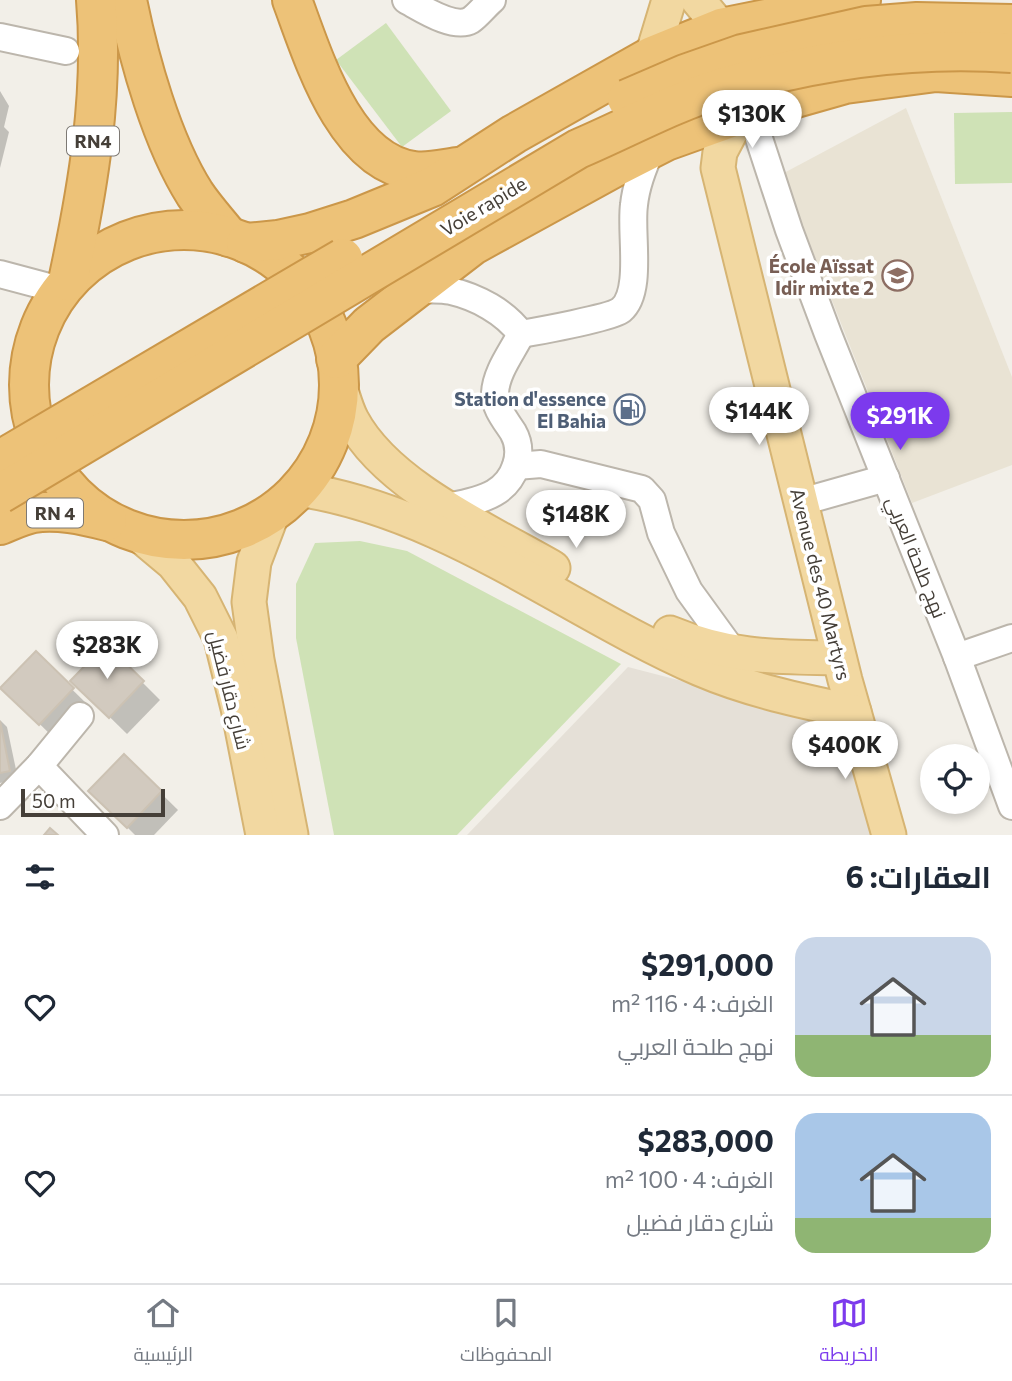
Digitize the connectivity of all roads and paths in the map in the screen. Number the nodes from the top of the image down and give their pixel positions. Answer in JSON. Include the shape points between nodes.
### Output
{"nodes":[{"id":1,"x":96,"y":0,"type":"edge"},
{"id":2,"x":127,"y":0,"type":"edge"},
{"id":3,"x":292,"y":0,"type":"edge"},
{"id":4,"x":407,"y":0,"type":"edge"},
{"id":5,"x":492,"y":0,"type":"edge"},
{"id":6,"x":669,"y":0,"type":"edge"},
{"id":7,"x":861,"y":0,"type":"edge"},
{"id":8,"x":779,"y":8,"type":"edge"},
{"id":9,"x":709,"y":14,"type":"edge"},
{"id":10,"x":1012,"y":24,"type":"edge"},
{"id":11,"x":0,"y":37,"type":"edge"},
{"id":12,"x":66,"y":51,"type":"dead end"},
{"id":13,"x":1012,"y":53,"type":"edge"},
{"id":14,"x":652,"y":56,"type":"junction"},
{"id":15,"x":1012,"y":77,"type":"edge"},
{"id":16,"x":744,"y":113,"type":"junction"},
{"id":17,"x":659,"y":145,"type":"junction"},
{"id":18,"x":466,"y":165,"type":"junction"},
{"id":19,"x":718,"y":168,"type":"junction"},
{"id":20,"x":237,"y":240,"type":"junction"},
{"id":21,"x":0,"y":274,"type":"edge"},
{"id":22,"x":64,"y":286,"type":"junction"},
{"id":23,"x":412,"y":290,"type":"junction"},
{"id":24,"x":37,"y":332,"type":"junction"},
{"id":25,"x":521,"y":334,"type":"junction"},
{"id":26,"x":338,"y":372,"type":"junction"},
{"id":27,"x":0,"y":386,"type":"edge"},
{"id":28,"x":0,"y":460,"type":"edge"},
{"id":29,"x":516,"y":466,"type":"junction"},
{"id":30,"x":886,"y":478,"type":"junction"},
{"id":31,"x":0,"y":494,"type":"edge"},
{"id":32,"x":285,"y":501,"type":"junction"},
{"id":33,"x":801,"y":502,"type":"junction"},
{"id":34,"x":447,"y":507,"type":"junction"},
{"id":35,"x":0,"y":525,"type":"edge"},
{"id":36,"x":123,"y":527,"type":"junction"},
{"id":37,"x":564,"y":586,"type":"junction"},
{"id":38,"x":1012,"y":638,"type":"edge"},
{"id":39,"x":733,"y":653,"type":"junction"},
{"id":40,"x":957,"y":657,"type":"junction"},
{"id":41,"x":839,"y":658,"type":"junction"},
{"id":42,"x":854,"y":712,"type":"junction"},
{"id":43,"x":80,"y":716,"type":"dead end"},
{"id":44,"x":39,"y":766,"type":"junction"},
{"id":45,"x":0,"y":806,"type":"edge"},
{"id":46,"x":1012,"y":806,"type":"edge"},
{"id":47,"x":105,"y":835,"type":"edge"},
{"id":48,"x":263,"y":835,"type":"edge"},
{"id":49,"x":290,"y":835,"type":"edge"},
{"id":50,"x":889,"y":835,"type":"edge"}],
"edges":[{"from":1,"to":22,"type":"highway","number":"RN4","via":[[96,121],[89,179]]},
{"from":2,"to":20,"type":"highway","via":[[151,90],[177,162],[196,194]]},
{"from":3,"to":18,"type":"highway","via":[[325,86],[341,116],[373,153],[413,171]]},
{"from":4,"to":5,"type":"street","via":[[432,15],[463,23]]},
{"from":6,"to":14,"type":"main road"},
{"from":7,"to":8,"type":"highway"},
{"from":8,"to":9,"type":"highway"},
{"from":9,"to":14,"type":"highway"},
{"from":10,"to":28,"type":"highway","name":"Voie rapide","bridge":true,"via":[[866,26],[742,54],[620,101],[563,129]]},
{"from":11,"to":12,"type":"street"},
{"from":13,"to":31,"type":"highway","name":"Voie rapide","bridge":true,"via":[[940,50],[804,67],[719,89],[651,117],[578,149]]},
{"from":14,"to":18,"type":"highway"},
{"from":15,"to":16,"type":"highway","via":[[936,72],[845,84]]},
{"from":16,"to":17,"type":"highway"},
{"from":16,"to":19,"type":"main road","via":[[720,152]]},
{"from":16,"to":30,"type":"street","name":"نهج طلحة العربي"},
{"from":17,"to":19,"type":"main road","via":[[699,149]]},
{"from":17,"to":23,"type":"highway","via":[[473,245]]},
{"from":17,"to":25,"type":"street","via":[[640,174],[634,205],[633,294],[620,311]]},
{"from":18,"to":20,"type":"highway","via":[[432,187],[354,219],[278,240]]},
{"from":19,"to":33,"type":"main road","name":"Avenue des 40 Martyrs"},
{"from":20,"to":22,"type":"highway","via":[[194,230],[159,232],[125,241],[94,258]]},
{"from":20,"to":26,"type":"highway","via":[[284,267],[313,300],[329,327]]},
{"from":21,"to":22,"type":"street"},
{"from":22,"to":24,"type":"highway"},
{"from":23,"to":25,"type":"street","via":[[449,290],[478,301],[510,319]]},
{"from":23,"to":26,"type":"highway","via":[[369,325]]},
{"from":24,"to":27,"type":"highway"},
{"from":24,"to":36,"type":"highway","via":[[29,403],[48,461],[75,496]]},
{"from":25,"to":29,"type":"street","via":[[499,375],[494,396],[519,444]]},
{"from":26,"to":32,"type":"highway","via":[[333,427],[316,467]]},
{"from":26,"to":34,"type":"main road","via":[[351,419],[369,446],[398,476]]},
{"from":29,"to":34,"type":"street","via":[[496,493]]},
{"from":29,"to":39,"type":"street","via":[[541,464],[642,489],[652,500],[661,533],[688,591]]},
{"from":30,"to":33,"type":"street"},
{"from":30,"to":40,"type":"street","name":"نهج طلحة العربي"},
{"from":32,"to":36,"type":"highway","via":[[256,523],[211,538],[177,540]]},
{"from":32,"to":37,"type":"main road","via":[[344,496],[411,519]]},
{"from":32,"to":49,"type":"main road","name":"شارع دقار فضيل","via":[[254,562],[250,602]]},
{"from":33,"to":41,"type":"main road","name":"Avenue des 40 Martyrs"},
{"from":34,"to":37,"type":"main road"},
{"from":35,"to":36,"type":"highway","number":"RN 4","via":[[32,513],[49,513],[80,514]]},
{"from":36,"to":48,"type":"main road","name":"شارع دقار فضيل","via":[[173,562],[200,597],[221,639]]},
{"from":37,"to":39,"type":"main road","via":[[700,646]]},
{"from":37,"to":42,"type":"main road","via":[[657,648],[701,669],[769,692]]},
{"from":38,"to":40,"type":"street"},
{"from":39,"to":41,"type":"main road"},
{"from":40,"to":46,"type":"street","name":"نهج طلحة العربي"},
{"from":41,"to":42,"type":"main road","name":"Avenue des 40 Martyrs"},
{"from":42,"to":50,"type":"main road","name":"Avenue des 40 Martyrs"},
{"from":43,"to":44,"type":"street"},
{"from":44,"to":45,"type":"street"},
{"from":44,"to":47,"type":"street"}]}
